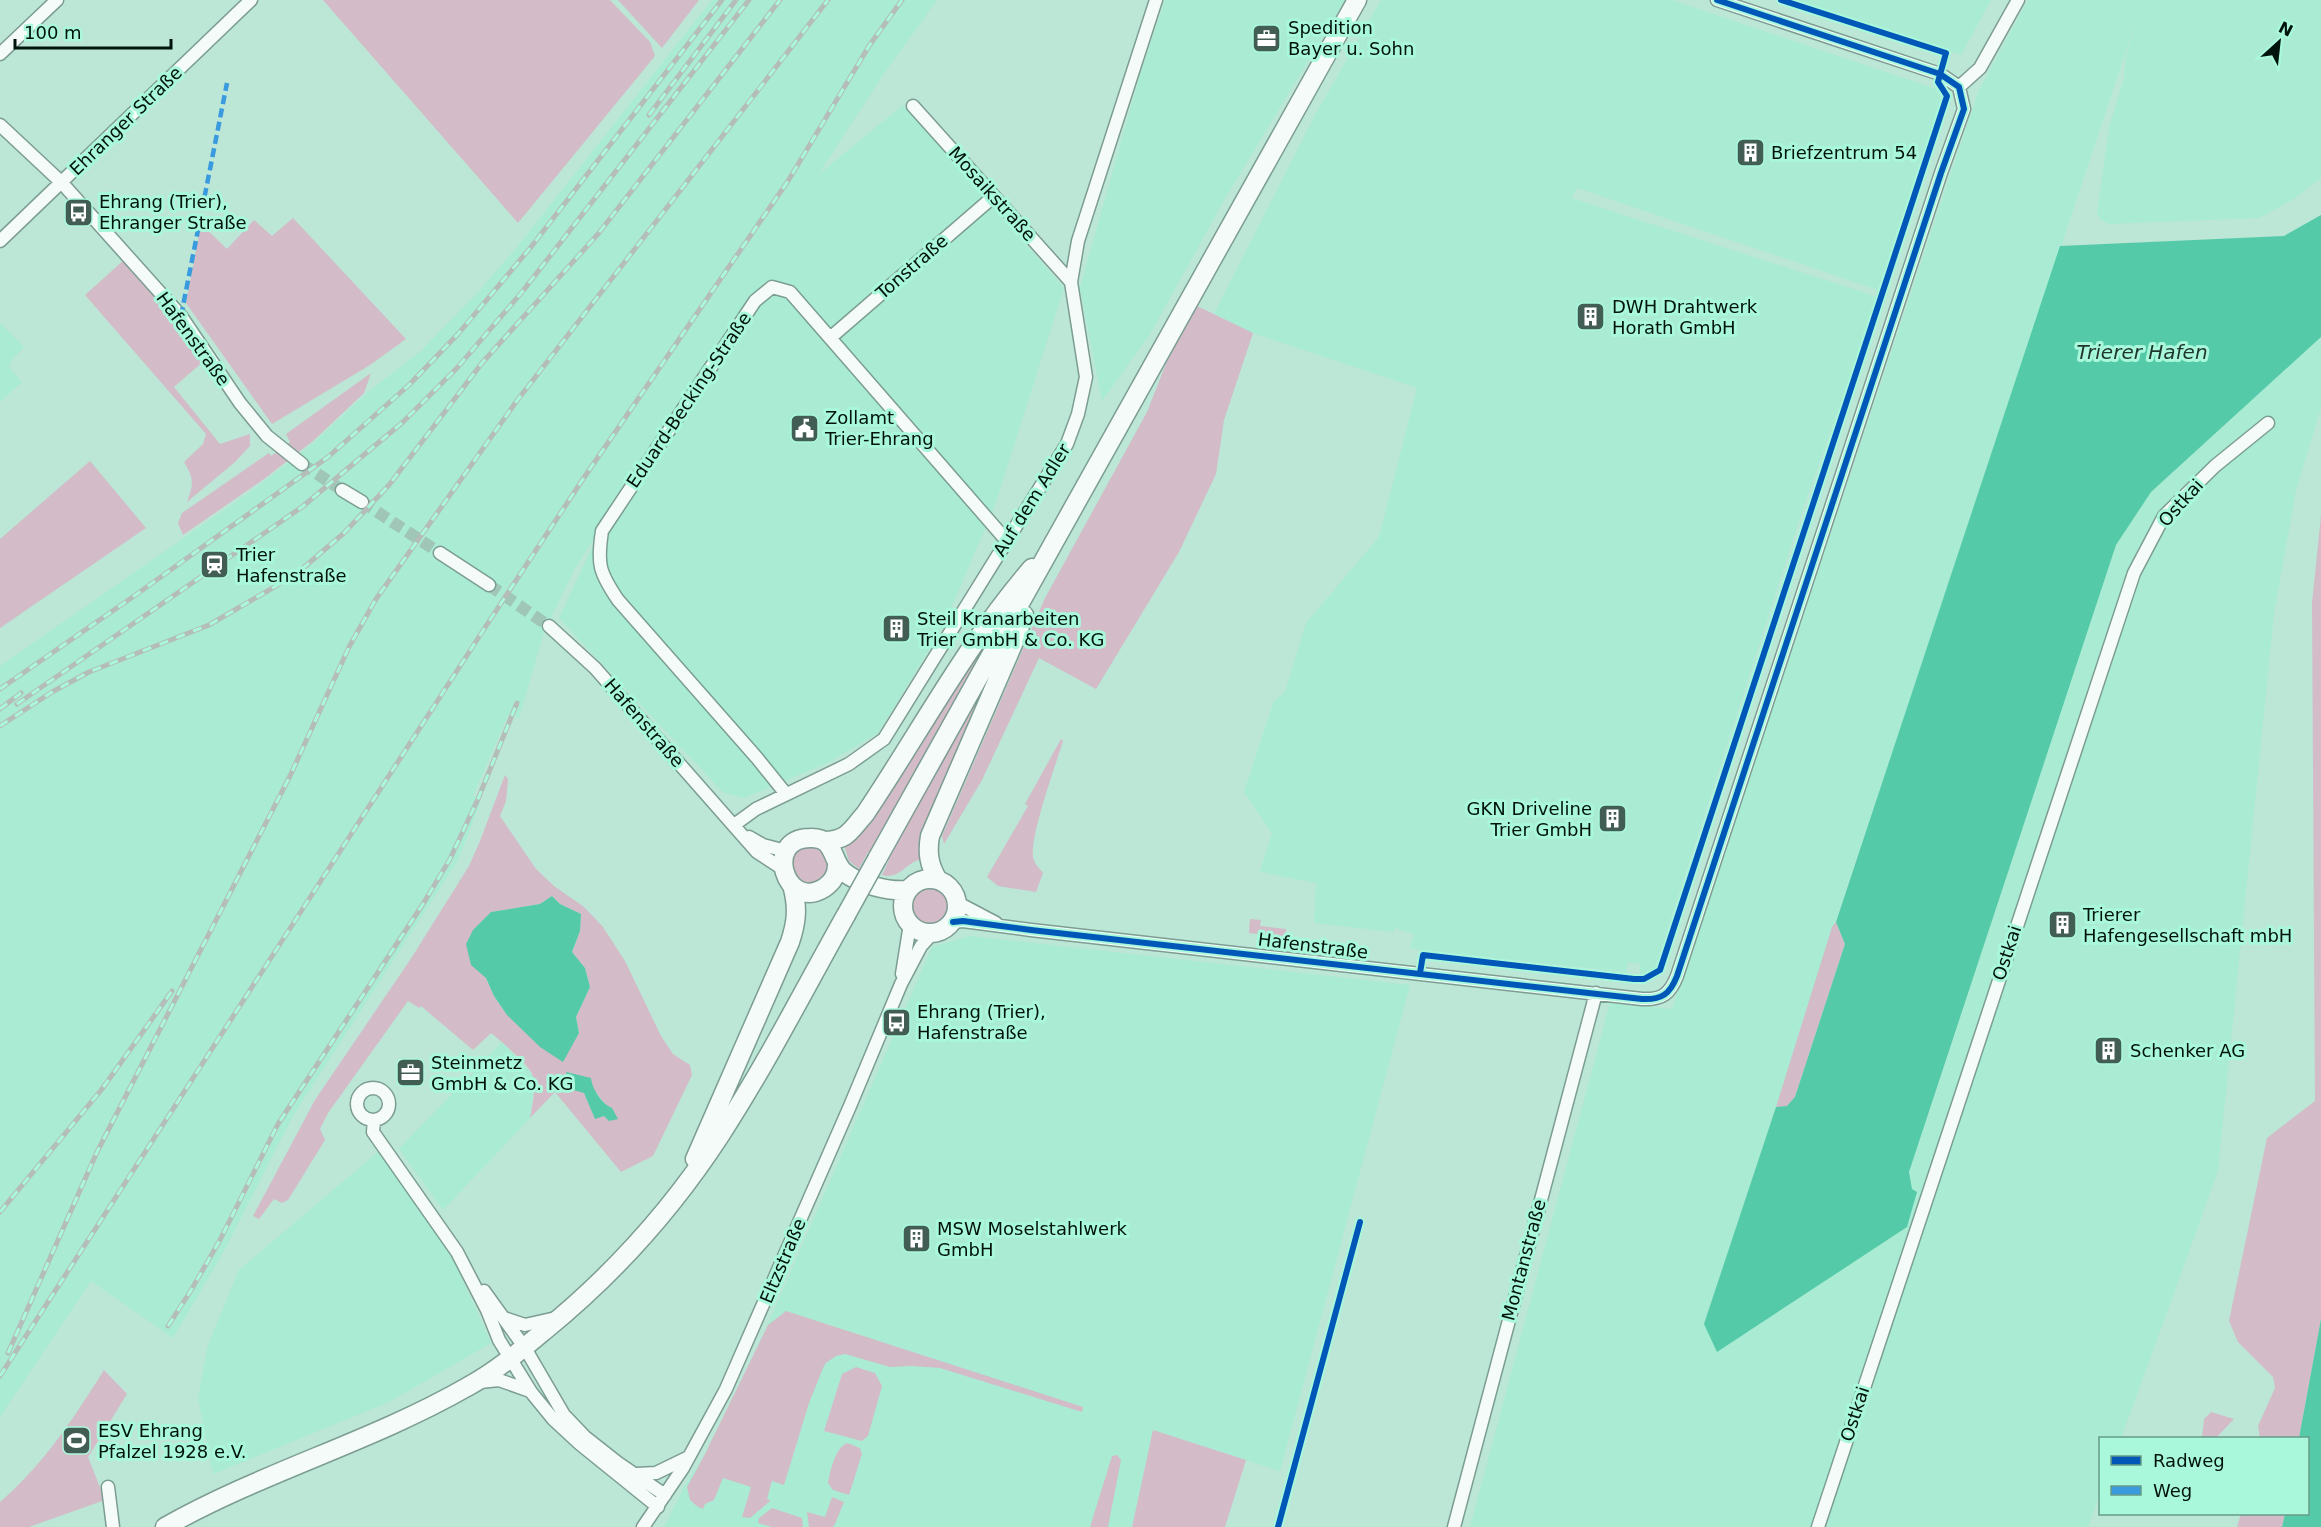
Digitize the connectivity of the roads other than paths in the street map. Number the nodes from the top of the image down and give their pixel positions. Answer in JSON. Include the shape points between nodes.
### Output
{"nodes":[{"id":1,"x":57,"y":0,"type":"edge"},
{"id":2,"x":251,"y":0,"type":"edge"},
{"id":3,"x":1156,"y":0,"type":"edge"},
{"id":4,"x":1357,"y":0,"type":"edge"},
{"id":5,"x":1717,"y":0,"type":"edge"},
{"id":6,"x":2018,"y":0,"type":"edge"},
{"id":7,"x":0,"y":54,"type":"edge"},
{"id":8,"x":1959,"y":87,"type":"junction"},
{"id":9,"x":913,"y":106,"type":"dead end"},
{"id":10,"x":0,"y":125,"type":"edge"},
{"id":11,"x":62,"y":183,"type":"junction"},
{"id":12,"x":993,"y":197,"type":"junction"},
{"id":13,"x":0,"y":241,"type":"edge"},
{"id":14,"x":1071,"y":282,"type":"junction"},
{"id":15,"x":830,"y":338,"type":"junction"},
{"id":16,"x":2268,"y":423,"type":"dead end"},
{"id":17,"x":303,"y":464,"type":"tunnel mouth"},
{"id":18,"x":342,"y":489,"type":"tunnel mouth"},
{"id":19,"x":362,"y":502,"type":"tunnel mouth"},
{"id":20,"x":1057,"y":539,"type":"junction"},
{"id":21,"x":1006,"y":540,"type":"junction"},
{"id":22,"x":440,"y":553,"type":"tunnel mouth"},
{"id":23,"x":1045,"y":559,"type":"junction"},
{"id":24,"x":489,"y":585,"type":"tunnel mouth"},
{"id":25,"x":549,"y":626,"type":"tunnel mouth"},
{"id":26,"x":786,"y":794,"type":"junction"},
{"id":27,"x":734,"y":825,"type":"junction"},
{"id":28,"x":824,"y":841,"type":"junction"},
{"id":29,"x":786,"y":850,"type":"junction"},
{"id":30,"x":837,"y":865,"type":"junction"},
{"id":31,"x":783,"y":869,"type":"junction"},
{"id":32,"x":938,"y":880,"type":"junction"},
{"id":33,"x":792,"y":885,"type":"junction"},
{"id":34,"x":829,"y":885,"type":"junction"},
{"id":35,"x":908,"y":890,"type":"junction"},
{"id":36,"x":958,"y":903,"type":"junction"},
{"id":37,"x":907,"y":919,"type":"junction"},
{"id":38,"x":953,"y":921,"type":"junction"},
{"id":39,"x":1000,"y":926,"type":"junction"},
{"id":40,"x":932,"y":933,"type":"junction"},
{"id":41,"x":901,"y":984,"type":"junction"},
{"id":42,"x":1596,"y":993,"type":"junction"},
{"id":43,"x":374,"y":1120,"type":"dead end"},
{"id":44,"x":680,"y":1191,"type":"junction"},
{"id":45,"x":463,"y":1261,"type":"junction"},
{"id":46,"x":563,"y":1316,"type":"junction"},
{"id":47,"x":504,"y":1318,"type":"junction"},
{"id":48,"x":525,"y":1348,"type":"junction"},
{"id":49,"x":510,"y":1359,"type":"junction"},
{"id":50,"x":476,"y":1382,"type":"junction"},
{"id":51,"x":531,"y":1392,"type":"junction"},
{"id":52,"x":690,"y":1456,"type":"junction"},
{"id":53,"x":637,"y":1474,"type":"junction"},
{"id":54,"x":108,"y":1487,"type":"dead end"},
{"id":55,"x":665,"y":1495,"type":"junction"},
{"id":56,"x":658,"y":1507,"type":"junction"},
{"id":57,"x":113,"y":1526,"type":"edge"},
{"id":58,"x":165,"y":1527,"type":"edge"},
{"id":59,"x":643,"y":1527,"type":"edge"},
{"id":60,"x":1454,"y":1527,"type":"edge"},
{"id":61,"x":1818,"y":1527,"type":"edge"}],
"edges":[{"from":1,"to":7,"type":"street"},
{"from":2,"to":11,"type":"street","name":"Ehranger Straße"},
{"from":3,"to":14,"type":"street","name":"Auf dem Adler","via":[[1078,241]]},
{"from":4,"to":20,"type":"main road"},
{"from":5,"to":8,"type":"street","via":[[1930,70]]},
{"from":6,"to":8,"type":"street","via":[[1980,68]]},
{"from":8,"to":42,"type":"street","name":"Hafenstraße","via":[[1964,99],[1963,114],[1677,976],[1667,994],[1651,999]]},
{"from":9,"to":12,"type":"street","name":"Mosaikstraße"},
{"from":10,"to":11,"type":"street","name":"Hafenstraße"},
{"from":11,"to":13,"type":"street","name":"Ehranger Straße"},
{"from":11,"to":17,"type":"street","name":"Hafenstraße","via":[[181,316],[267,436]]},
{"from":12,"to":14,"type":"street","name":"Mosaikstraße"},
{"from":12,"to":15,"type":"street","name":"Tonstraße"},
{"from":14,"to":21,"type":"street","name":"Auf dem Adler","via":[[1086,376],[1078,414],[1067,444]]},
{"from":15,"to":21,"type":"street","name":"Eduard-Becking-Straße"},
{"from":15,"to":26,"type":"street","name":"Eduard-Becking-Straße","via":[[790,292],[772,288],[763,293],[602,531],[598,557],[606,582],[618,600]]},
{"from":16,"to":61,"type":"street","name":"Ostkai","via":[[2215,466],[2164,516],[2134,573]]},
{"from":18,"to":19,"type":"street"},
{"from":20,"to":23,"type":"main road"},
{"from":20,"to":28,"type":"main road","via":[[1005,599],[864,814],[844,837]]},
{"from":21,"to":26,"type":"street","name":"Auf dem Adler","via":[[884,739],[849,764]]},
{"from":22,"to":24,"type":"street"},
{"from":23,"to":32,"type":"main road","via":[[1014,642],[930,836],[928,853]]},
{"from":23,"to":44,"type":"main road","bridge":true,"via":[[743,1099]]},
{"from":25,"to":27,"type":"street","name":"Hafenstraße","via":[[596,668]]},
{"from":26,"to":27,"type":"street","name":"Auf dem Adler"},
{"from":27,"to":29,"type":"street","name":"Hafenstraße","via":[[754,841]]},
{"from":27,"to":31,"type":"street","name":"Hafenstraße","via":[[758,852]]},
{"from":28,"to":29,"type":"main road","via":[[803,838]]},
{"from":28,"to":30,"type":"main road","via":[[831,847]]},
{"from":29,"to":31,"type":"main road"},
{"from":30,"to":34,"type":"main road"},
{"from":30,"to":35,"type":"main road","via":[[849,876],[865,882]]},
{"from":31,"to":33,"type":"main road"},
{"from":32,"to":35,"type":"main road","via":[[921,880]]},
{"from":32,"to":36,"type":"main road","via":[[951,888]]},
{"from":33,"to":34,"type":"main road","via":[[810,892]]},
{"from":33,"to":44,"type":"main road","via":[[797,919],[790,942]]},
{"from":34,"to":37,"type":"main road","via":[[838,884],[888,900]]},
{"from":35,"to":37,"type":"main road","via":[[903,901]]},
{"from":36,"to":38,"type":"main road"},
{"from":36,"to":39,"type":"street","name":"Hafenstraße"},
{"from":37,"to":40,"type":"main road","via":[[920,932]]},
{"from":37,"to":41,"type":"street","name":"Eltzstraße"},
{"from":38,"to":39,"type":"street","name":"Hafenstraße"},
{"from":38,"to":40,"type":"main road","via":[[940,932]]},
{"from":39,"to":42,"type":"street","name":"Hafenstraße"},
{"from":40,"to":41,"type":"street","name":"Eltzstraße"},
{"from":41,"to":52,"type":"street","name":"Eltzstraße","via":[[742,1354]]},
{"from":42,"to":60,"type":"street","name":"Montanstraße"},
{"from":43,"to":45,"type":"street","via":[[373,1132]]},
{"from":44,"to":46,"type":"main road","via":[[626,1255]]},
{"from":45,"to":47,"type":"street"},
{"from":45,"to":49,"type":"street"},
{"from":46,"to":47,"type":"street","via":[[525,1325]]},
{"from":46,"to":48,"type":"main road"},
{"from":47,"to":48,"type":"street"},
{"from":48,"to":49,"type":"main road"},
{"from":48,"to":53,"type":"street","via":[[564,1415],[585,1437]]},
{"from":49,"to":50,"type":"main road"},
{"from":49,"to":51,"type":"street"},
{"from":50,"to":51,"type":"street","via":[[499,1380]]},
{"from":50,"to":58,"type":"main road","via":[[407,1418],[226,1494]]},
{"from":51,"to":56,"type":"street","via":[[580,1444]]},
{"from":52,"to":53,"type":"street","via":[[656,1473]]},
{"from":52,"to":55,"type":"street","name":"Eltzstraße"},
{"from":53,"to":55,"type":"street"},
{"from":54,"to":57,"type":"street"},
{"from":55,"to":56,"type":"street","name":"Eltzstraße"},
{"from":56,"to":59,"type":"street","name":"Eltzstraße"}]}
